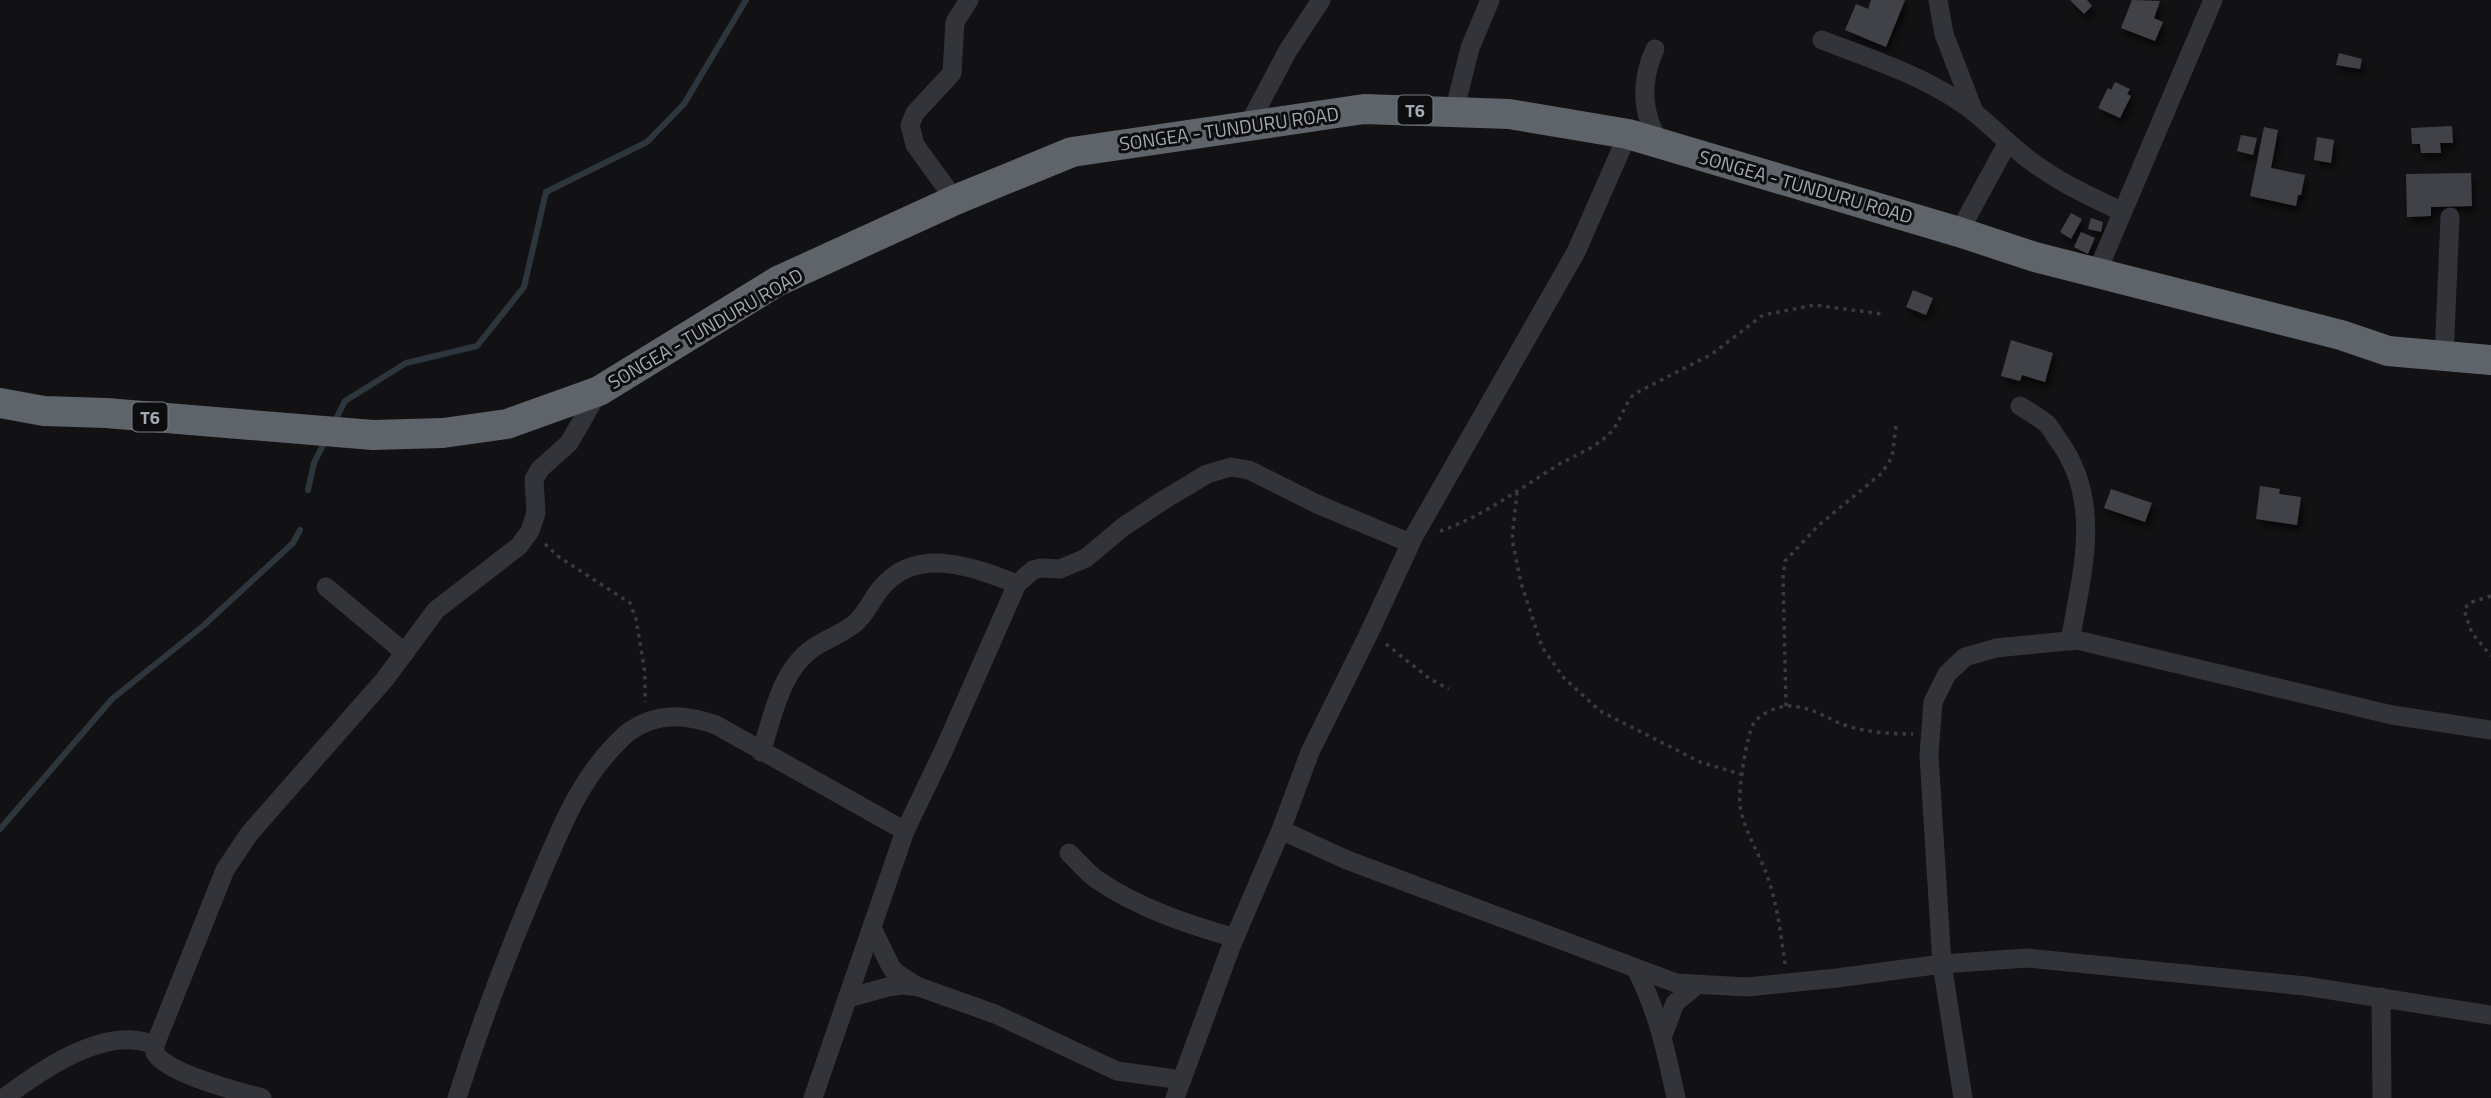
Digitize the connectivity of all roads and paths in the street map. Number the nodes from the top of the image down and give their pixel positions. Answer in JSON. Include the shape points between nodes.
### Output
{"nodes":[{"id":1,"x":970,"y":0,"type":"edge"},
{"id":2,"x":1321,"y":0,"type":"edge"},
{"id":3,"x":1490,"y":0,"type":"edge"},
{"id":4,"x":1938,"y":0,"type":"edge"},
{"id":5,"x":2213,"y":0,"type":"edge"},
{"id":6,"x":1822,"y":40,"type":"dead end"},
{"id":7,"x":1655,"y":50,"type":"dead end"},
{"id":8,"x":1454,"y":112,"type":"junction"},
{"id":9,"x":1974,"y":112,"type":"junction"},
{"id":10,"x":1248,"y":125,"type":"junction"},
{"id":11,"x":1629,"y":134,"type":"junction"},
{"id":12,"x":2008,"y":142,"type":"junction"},
{"id":13,"x":1661,"y":144,"type":"junction"},
{"id":14,"x":954,"y":200,"type":"junction"},
{"id":15,"x":2122,"y":211,"type":"junction"},
{"id":16,"x":2450,"y":217,"type":"dead end"},
{"id":17,"x":1959,"y":232,"type":"junction"},
{"id":18,"x":2097,"y":272,"type":"junction"},
{"id":19,"x":1882,"y":314,"type":"dead end"},
{"id":20,"x":2444,"y":358,"type":"junction"},
{"id":21,"x":2491,"y":360,"type":"edge"},
{"id":22,"x":598,"y":391,"type":"junction"},
{"id":23,"x":0,"y":403,"type":"edge"},
{"id":24,"x":2020,"y":406,"type":"dead end"},
{"id":25,"x":1896,"y":426,"type":"dead end"},
{"id":26,"x":1517,"y":492,"type":"junction"},
{"id":27,"x":530,"y":531,"type":"junction"},
{"id":28,"x":1412,"y":540,"type":"junction"},
{"id":29,"x":1017,"y":584,"type":"junction"},
{"id":30,"x":326,"y":587,"type":"dead end"},
{"id":31,"x":2491,"y":596,"type":"edge"},
{"id":32,"x":1370,"y":631,"type":"junction"},
{"id":33,"x":2070,"y":640,"type":"junction"},
{"id":34,"x":405,"y":653,"type":"junction"},
{"id":35,"x":2491,"y":656,"type":"edge"},
{"id":36,"x":1449,"y":689,"type":"dead end"},
{"id":37,"x":1786,"y":706,"type":"junction"},
{"id":38,"x":643,"y":725,"type":"junction"},
{"id":39,"x":2491,"y":730,"type":"edge"},
{"id":40,"x":1931,"y":734,"type":"junction"},
{"id":41,"x":761,"y":752,"type":"junction"},
{"id":42,"x":1741,"y":775,"type":"junction"},
{"id":43,"x":1281,"y":830,"type":"junction"},
{"id":44,"x":905,"y":831,"type":"junction"},
{"id":45,"x":1069,"y":853,"type":"dead end"},
{"id":46,"x":872,"y":928,"type":"junction"},
{"id":47,"x":1235,"y":938,"type":"junction"},
{"id":48,"x":1942,"y":964,"type":"junction"},
{"id":49,"x":1636,"y":969,"type":"junction"},
{"id":50,"x":1787,"y":983,"type":"junction"},
{"id":51,"x":1697,"y":985,"type":"junction"},
{"id":52,"x":919,"y":987,"type":"junction"},
{"id":53,"x":2381,"y":997,"type":"junction"},
{"id":54,"x":848,"y":998,"type":"junction"},
{"id":55,"x":2491,"y":1015,"type":"edge"},
{"id":56,"x":1663,"y":1035,"type":"junction"},
{"id":57,"x":155,"y":1045,"type":"junction"},
{"id":58,"x":1179,"y":1089,"type":"edge"},
{"id":59,"x":209,"y":1090,"type":"edge"},
{"id":60,"x":4,"y":1098,"type":"edge"},
{"id":61,"x":262,"y":1098,"type":"edge"},
{"id":62,"x":457,"y":1098,"type":"edge"},
{"id":63,"x":813,"y":1098,"type":"edge"},
{"id":64,"x":1676,"y":1098,"type":"edge"},
{"id":65,"x":1963,"y":1098,"type":"edge"},
{"id":66,"x":2382,"y":1098,"type":"edge"}],
"edges":[{"from":1,"to":14,"type":"street","via":[[955,22],[952,73],[915,113],[910,125],[915,145]]},
{"from":2,"to":10,"type":"street"},
{"from":3,"to":8,"type":"street","via":[[1469,48]]},
{"from":4,"to":9,"type":"street","via":[[1944,34]]},
{"from":5,"to":15,"type":"street"},
{"from":6,"to":9,"type":"street","via":[[1919,80]]},
{"from":7,"to":13,"type":"street","via":[[1644,89],[1652,131]]},
{"from":8,"to":10,"type":"highway","name":"SONGEA - TUNDURU ROAD","number":"T6","via":[[1364,109]]},
{"from":8,"to":11,"type":"highway","name":"SONGEA - TUNDURU ROAD","number":"T6","via":[[1509,114]]},
{"from":9,"to":12,"type":"street"},
{"from":10,"to":14,"type":"highway","name":"SONGEA - TUNDURU ROAD","number":"T6","via":[[1072,152]]},
{"from":11,"to":13,"type":"highway","name":"SONGEA - TUNDURU ROAD","number":"T6"},
{"from":11,"to":28,"type":"street","via":[[1576,252]]},
{"from":12,"to":15,"type":"street","via":[[2068,187]]},
{"from":12,"to":17,"type":"street"},
{"from":13,"to":17,"type":"highway","name":"SONGEA - TUNDURU ROAD","number":"T6"},
{"from":14,"to":22,"type":"highway","name":"SONGEA - TUNDURU ROAD","number":"T6","via":[[778,281]]},
{"from":15,"to":18,"type":"street"},
{"from":16,"to":20,"type":"street"},
{"from":17,"to":18,"type":"highway","name":"SONGEA - TUNDURU ROAD","number":"T6"},
{"from":18,"to":20,"type":"highway","name":"SONGEA - TUNDURU ROAD","number":"T6","via":[[2388,351]]},
{"from":19,"to":26,"type":"path","via":[[1815,304],[1763,315],[1712,354],[1643,387],[1626,402],[1619,422],[1602,441]]},
{"from":20,"to":21,"type":"highway","name":"SONGEA - TUNDURU ROAD","number":"T6"},
{"from":22,"to":23,"type":"highway","name":"SONGEA - TUNDURU ROAD","number":"T6","via":[[507,424],[443,433],[373,435],[44,411]]},
{"from":22,"to":27,"type":"street","via":[[569,443],[534,479],[536,513]]},
{"from":24,"to":33,"type":"street","via":[[2047,424],[2079,478],[2086,511],[2086,557]]},
{"from":25,"to":37,"type":"path","via":[[1892,457],[1882,473],[1833,512],[1785,561]]},
{"from":26,"to":28,"type":"path","via":[[1478,515]]},
{"from":26,"to":42,"type":"path","via":[[1512,539],[1521,583],[1542,647],[1564,678],[1600,711],[1700,762]]},
{"from":27,"to":34,"type":"street","via":[[503,560],[436,610]]},
{"from":27,"to":38,"type":"path","via":[[559,557],[630,603],[646,683]]},
{"from":28,"to":29,"type":"street","via":[[1317,504],[1249,470],[1231,467],[1207,474],[1162,500],[1086,558],[1060,569],[1033,570]]},
{"from":28,"to":32,"type":"street"},
{"from":29,"to":41,"type":"street","via":[[982,570],[936,562],[894,575],[854,625],[811,649],[798,662],[785,682]]},
{"from":29,"to":44,"type":"street"},
{"from":30,"to":34,"type":"street"},
{"from":31,"to":35,"type":"path","via":[[2469,603],[2464,610],[2472,633]]},
{"from":32,"to":36,"type":"path"},
{"from":32,"to":43,"type":"street","via":[[1310,752]]},
{"from":33,"to":39,"type":"street","via":[[2392,715]]},
{"from":33,"to":40,"type":"street","via":[[1965,657],[1947,674],[1933,702]]},
{"from":34,"to":57,"type":"street","via":[[249,834],[225,870]]},
{"from":37,"to":40,"type":"path","via":[[1807,708],[1841,724],[1871,730]]},
{"from":37,"to":42,"type":"path","via":[[1754,723]]},
{"from":38,"to":41,"type":"street","via":[[677,715],[693,717]]},
{"from":38,"to":62,"type":"street","via":[[629,731],[598,762],[572,807],[484,1016]]},
{"from":40,"to":48,"type":"street"},
{"from":41,"to":44,"type":"street"},
{"from":42,"to":50,"type":"path","via":[[1740,806],[1781,927]]},
{"from":43,"to":47,"type":"street"},
{"from":43,"to":49,"type":"street","via":[[1347,860]]},
{"from":44,"to":46,"type":"street"},
{"from":45,"to":47,"type":"street","via":[[1094,878],[1163,915]]},
{"from":46,"to":52,"type":"street","via":[[895,972]]},
{"from":46,"to":54,"type":"street"},
{"from":47,"to":58,"type":"street"},
{"from":48,"to":50,"type":"street"},
{"from":48,"to":53,"type":"street","via":[[2027,957]]},
{"from":48,"to":65,"type":"street"},
{"from":49,"to":51,"type":"street"},
{"from":49,"to":56,"type":"street"},
{"from":50,"to":51,"type":"street"},
{"from":51,"to":56,"type":"street","via":[[1675,1003]]},
{"from":52,"to":54,"type":"street","via":[[888,987]]},
{"from":52,"to":58,"type":"street","via":[[988,1011],[1117,1071]]},
{"from":53,"to":55,"type":"street"},
{"from":53,"to":66,"type":"street"},
{"from":54,"to":63,"type":"street"},
{"from":56,"to":64,"type":"street"},
{"from":57,"to":59,"type":"street","via":[[155,1053],[164,1063]]},
{"from":57,"to":60,"type":"street","via":[[133,1040],[80,1051],[42,1070]]},
{"from":59,"to":61,"type":"street"}]}
